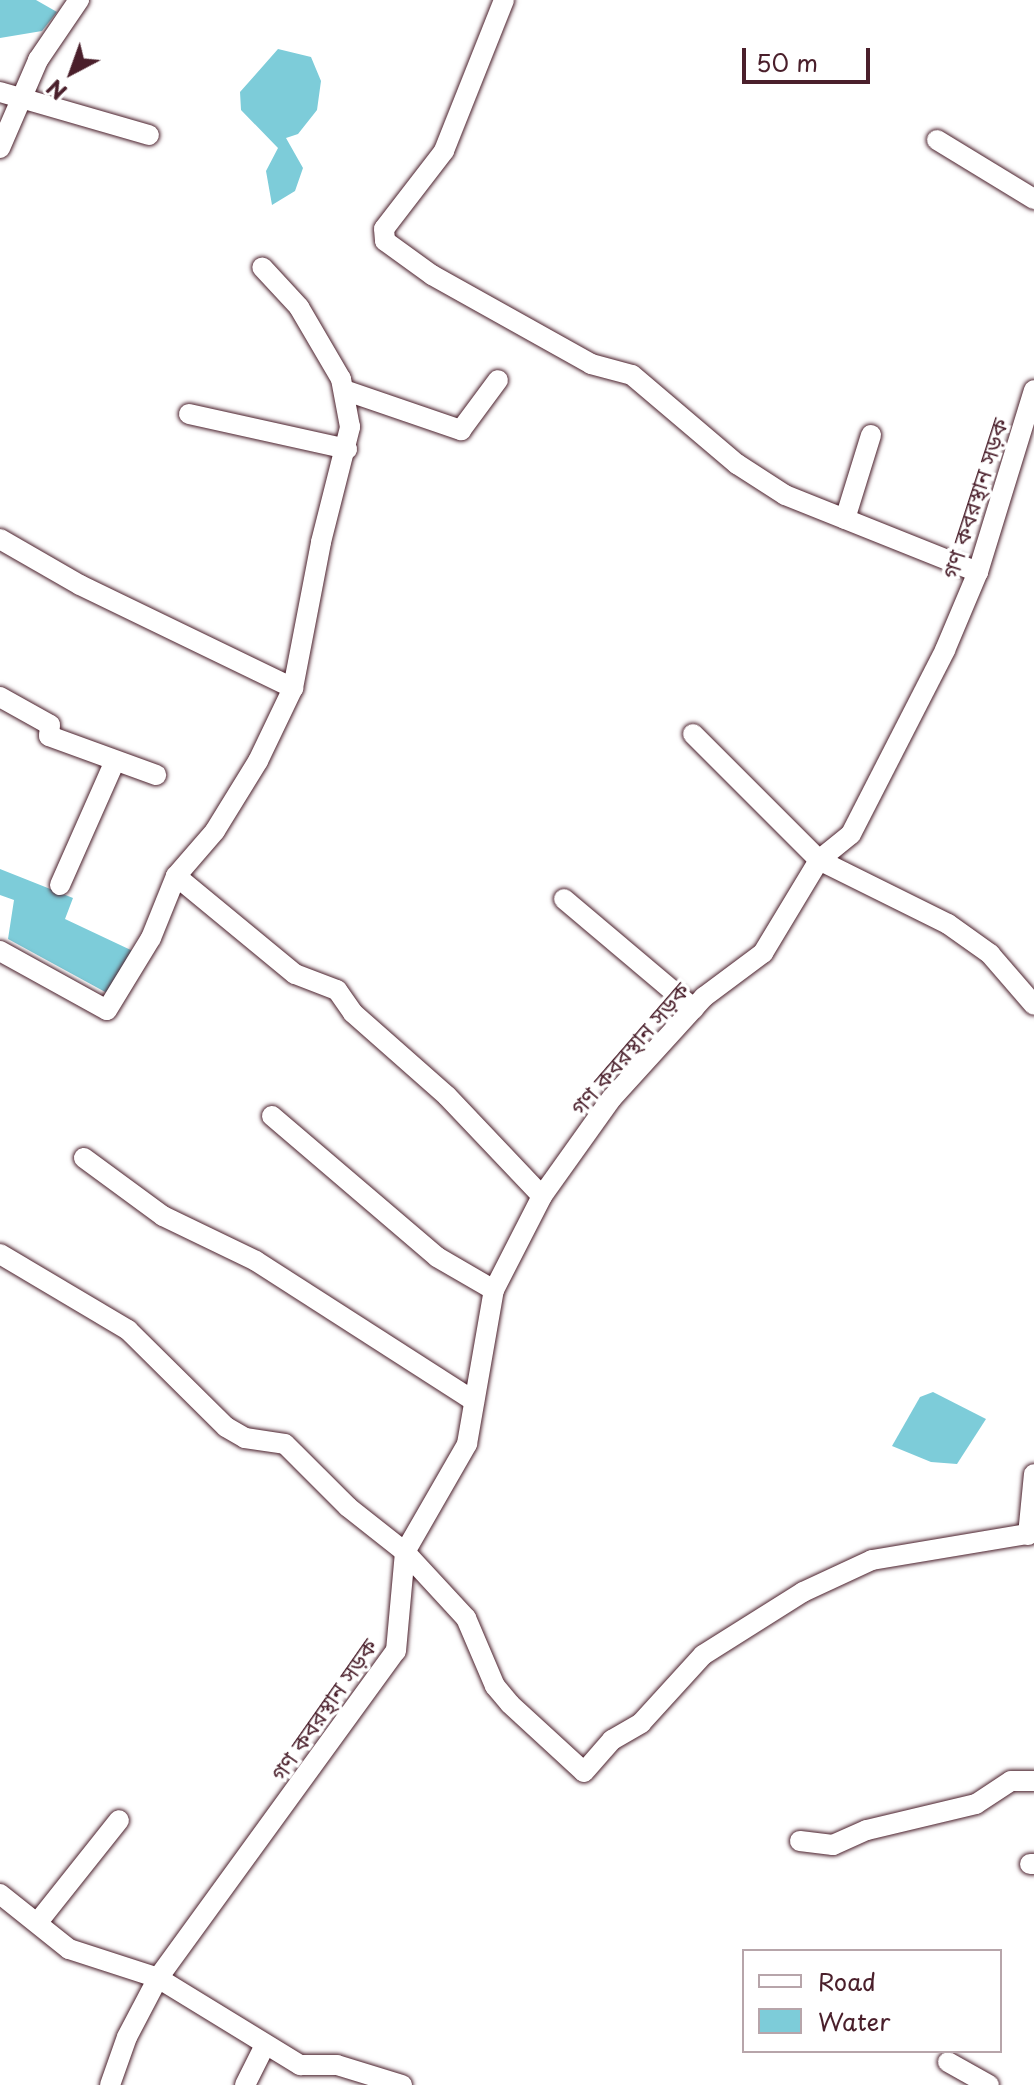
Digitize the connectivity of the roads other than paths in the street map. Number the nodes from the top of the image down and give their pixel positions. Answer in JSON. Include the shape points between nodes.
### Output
{"nodes":[{"id":1,"x":79,"y":0,"type":"edge"},
{"id":2,"x":504,"y":0,"type":"edge"},
{"id":3,"x":0,"y":92,"type":"edge"},
{"id":4,"x":21,"y":98,"type":"junction"},
{"id":5,"x":149,"y":135,"type":"dead end"},
{"id":6,"x":937,"y":140,"type":"dead end"},
{"id":7,"x":0,"y":148,"type":"edge"},
{"id":8,"x":1034,"y":199,"type":"edge"},
{"id":9,"x":262,"y":267,"type":"dead end"},
{"id":10,"x":498,"y":380,"type":"dead end"},
{"id":11,"x":344,"y":390,"type":"junction"},
{"id":12,"x":1034,"y":390,"type":"edge"},
{"id":13,"x":189,"y":414,"type":"dead end"},
{"id":14,"x":871,"y":435,"type":"dead end"},
{"id":15,"x":347,"y":449,"type":"junction"},
{"id":16,"x":845,"y":519,"type":"junction"},
{"id":17,"x":0,"y":539,"type":"edge"},
{"id":18,"x":978,"y":572,"type":"junction"},
{"id":19,"x":293,"y":688,"type":"junction"},
{"id":20,"x":0,"y":697,"type":"edge"},
{"id":21,"x":693,"y":734,"type":"dead end"},
{"id":22,"x":114,"y":763,"type":"junction"},
{"id":23,"x":156,"y":775,"type":"dead end"},
{"id":24,"x":819,"y":860,"type":"junction"},
{"id":25,"x":176,"y":876,"type":"junction"},
{"id":26,"x":60,"y":885,"type":"dead end"},
{"id":27,"x":564,"y":899,"type":"dead end"},
{"id":28,"x":0,"y":951,"type":"edge"},
{"id":29,"x":1034,"y":1005,"type":"edge"},
{"id":30,"x":694,"y":1009,"type":"junction"},
{"id":31,"x":272,"y":1116,"type":"dead end"},
{"id":32,"x":84,"y":1158,"type":"dead end"},
{"id":33,"x":542,"y":1196,"type":"junction"},
{"id":34,"x":0,"y":1254,"type":"edge"},
{"id":35,"x":494,"y":1290,"type":"junction"},
{"id":36,"x":474,"y":1401,"type":"junction"},
{"id":37,"x":1034,"y":1474,"type":"edge"},
{"id":38,"x":1031,"y":1534,"type":"edge"},
{"id":39,"x":405,"y":1552,"type":"junction"},
{"id":40,"x":1034,"y":1781,"type":"edge"},
{"id":41,"x":119,"y":1820,"type":"dead end"},
{"id":42,"x":800,"y":1841,"type":"dead end"},
{"id":43,"x":0,"y":1894,"type":"edge"},
{"id":44,"x":38,"y":1922,"type":"junction"},
{"id":45,"x":158,"y":1978,"type":"junction"},
{"id":46,"x":265,"y":2045,"type":"junction"},
{"id":47,"x":948,"y":2062,"type":"dead end"},
{"id":48,"x":110,"y":2085,"type":"edge"},
{"id":49,"x":245,"y":2085,"type":"edge"},
{"id":50,"x":402,"y":2085,"type":"edge"},
{"id":51,"x":989,"y":2085,"type":"edge"}],
"edges":[{"from":1,"to":4,"type":"street","via":[[38,60]]},
{"from":2,"to":16,"type":"street","via":[[444,151],[384,229],[385,241],[432,275],[591,364],[632,375],[737,464],[785,495]]},
{"from":3,"to":4,"type":"street"},
{"from":4,"to":5,"type":"street"},
{"from":4,"to":7,"type":"street"},
{"from":6,"to":8,"type":"street"},
{"from":9,"to":11,"type":"street","via":[[299,307]]},
{"from":10,"to":11,"type":"street","via":[[461,430]]},
{"from":11,"to":15,"type":"street","via":[[350,427]]},
{"from":12,"to":18,"type":"street","name":"গণ কবরস্থান সড়ক"},
{"from":13,"to":15,"type":"street"},
{"from":14,"to":16,"type":"street"},
{"from":15,"to":19,"type":"street","via":[[321,542]]},
{"from":16,"to":18,"type":"street"},
{"from":17,"to":19,"type":"street","via":[[80,585]]},
{"from":18,"to":24,"type":"street","name":"গণ কবরস্থান সড়ক","via":[[945,650],[851,834]]},
{"from":19,"to":25,"type":"street","via":[[258,761],[215,831]]},
{"from":20,"to":22,"type":"street","via":[[50,725],[49,736]]},
{"from":21,"to":24,"type":"street"},
{"from":22,"to":23,"type":"street"},
{"from":22,"to":26,"type":"street"},
{"from":24,"to":29,"type":"street","via":[[948,924],[990,954]]},
{"from":24,"to":30,"type":"street","name":"গণ কবরস্থান সড়ক","via":[[763,953]]},
{"from":25,"to":28,"type":"street","via":[[151,938],[107,1010]]},
{"from":25,"to":33,"type":"street","via":[[295,974],[337,990],[353,1013],[447,1096]]},
{"from":27,"to":30,"type":"street"},
{"from":30,"to":33,"type":"street","name":"গণ কবরস্থান সড়ক","via":[[612,1098]]},
{"from":31,"to":35,"type":"street","via":[[437,1257]]},
{"from":32,"to":36,"type":"street","via":[[163,1216],[256,1261]]},
{"from":33,"to":35,"type":"street","name":"গণ কবরস্থান সড়ক"},
{"from":34,"to":39,"type":"street","via":[[128,1330],[226,1427],[245,1438],[285,1444],[348,1507]]},
{"from":35,"to":36,"type":"street","name":"গণ কবরস্থান সড়ক"},
{"from":36,"to":39,"type":"street","name":"গণ কবরস্থান সড়ক","via":[[467,1444]]},
{"from":37,"to":38,"type":"street"},
{"from":38,"to":39,"type":"street","via":[[872,1560],[803,1592],[703,1655],[641,1723],[612,1740],[584,1772],[495,1686],[466,1618]]},
{"from":39,"to":45,"type":"street","name":"গণ কবরস্থান সড়ক","via":[[396,1651]]},
{"from":40,"to":42,"type":"street","via":[[1011,1781],[976,1804],[867,1830],[833,1845]]},
{"from":41,"to":44,"type":"street"},
{"from":43,"to":44,"type":"street"},
{"from":44,"to":45,"type":"street","via":[[69,1949]]},
{"from":45,"to":46,"type":"street"},
{"from":45,"to":48,"type":"street","name":"গণ কবরস্থান সড়ক","via":[[127,2037]]},
{"from":46,"to":49,"type":"street"},
{"from":46,"to":50,"type":"street","via":[[300,2065],[337,2065]]},
{"from":47,"to":51,"type":"street"}]}
